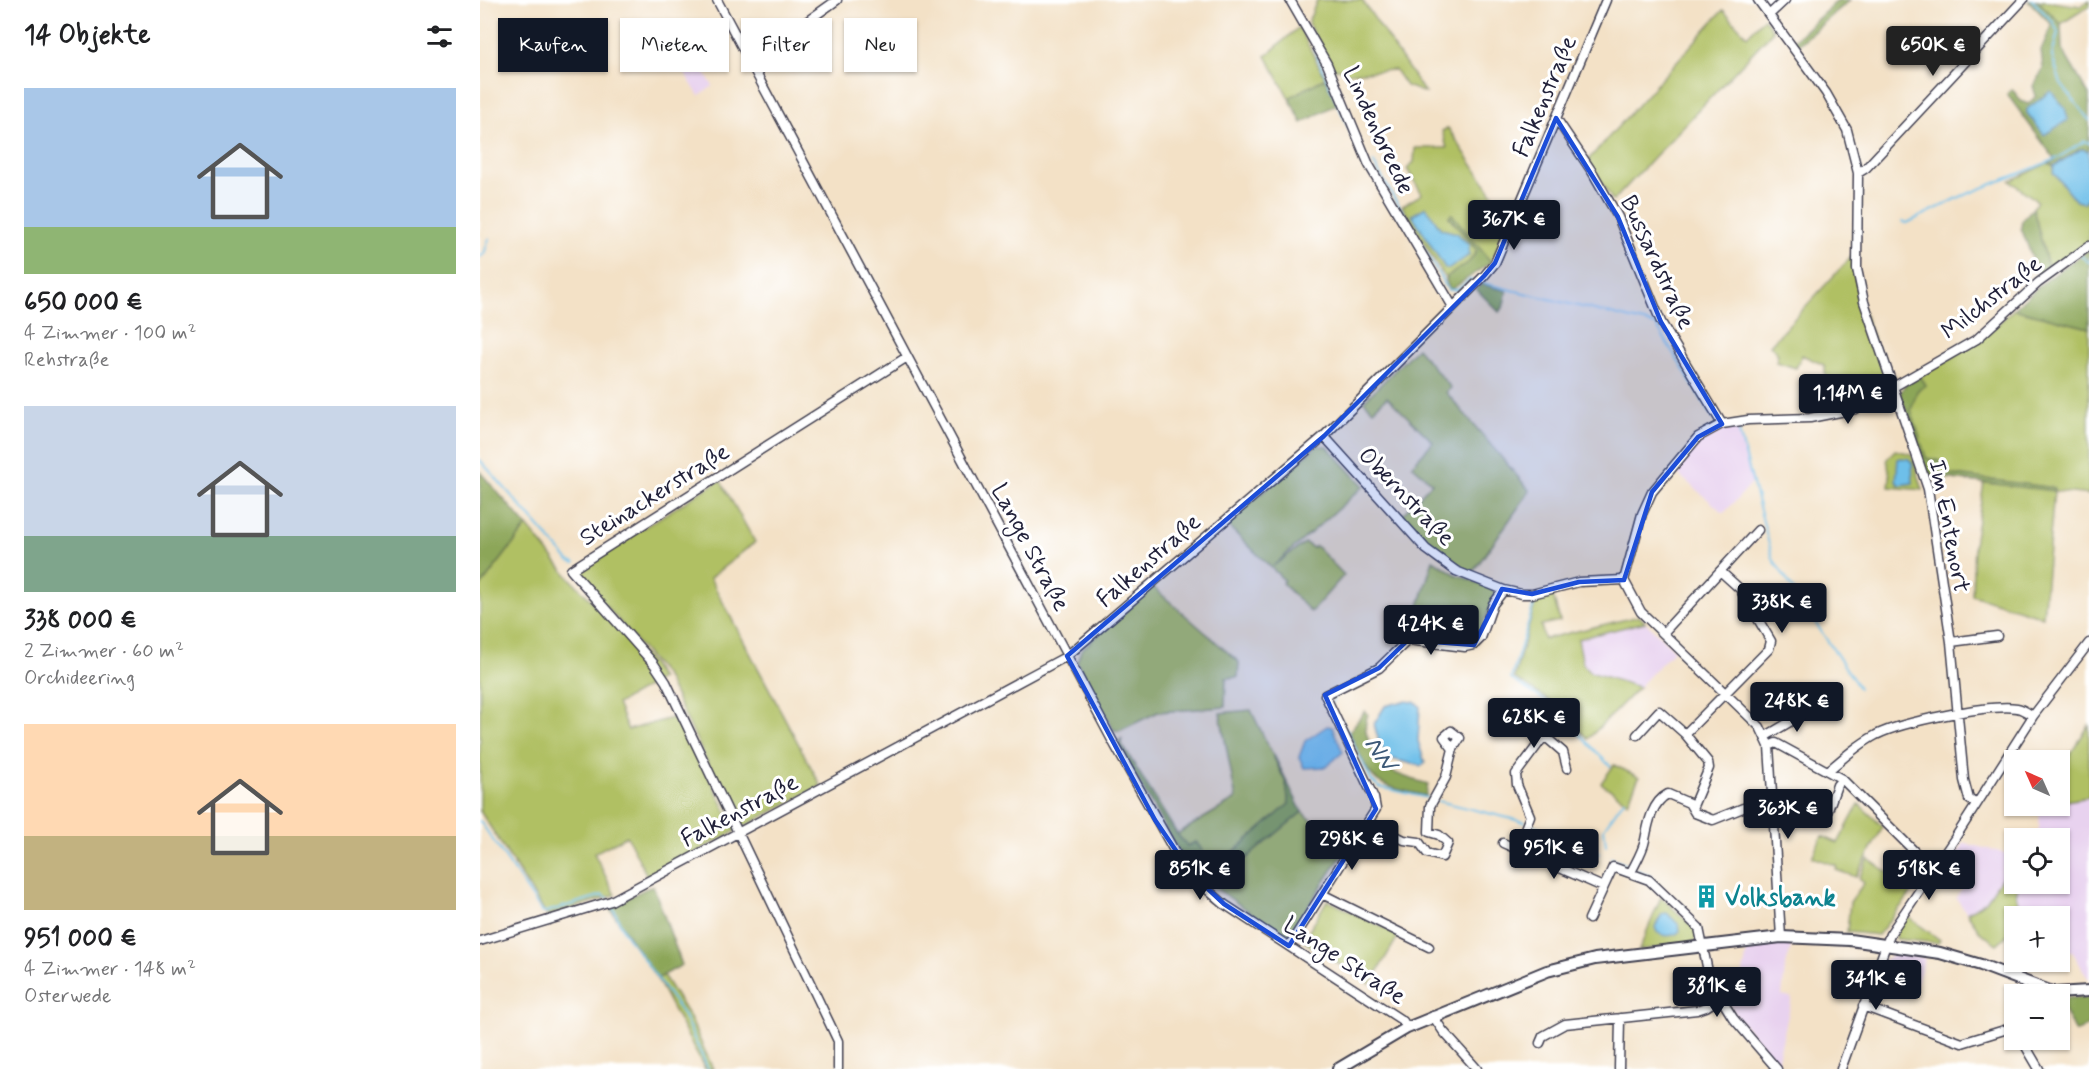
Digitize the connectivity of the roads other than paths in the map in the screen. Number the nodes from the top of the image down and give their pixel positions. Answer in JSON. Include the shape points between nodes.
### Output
{"nodes":[{"id":1,"x":717,"y":0,"type":"edge"},
{"id":2,"x":837,"y":0,"type":"edge"},
{"id":3,"x":1290,"y":0,"type":"edge"},
{"id":4,"x":1606,"y":0,"type":"edge"},
{"id":5,"x":1758,"y":0,"type":"edge"},
{"id":6,"x":1785,"y":0,"type":"edge"},
{"id":7,"x":2023,"y":0,"type":"edge"},
{"id":8,"x":1769,"y":15,"type":"junction"},
{"id":9,"x":812,"y":18,"type":"edge"},
{"id":10,"x":741,"y":45,"type":"edge"},
{"id":11,"x":755,"y":72,"type":"edge"},
{"id":12,"x":1556,"y":118,"type":"junction"},
{"id":13,"x":1858,"y":173,"type":"junction"},
{"id":14,"x":2089,"y":246,"type":"edge"},
{"id":15,"x":1453,"y":307,"type":"junction"},
{"id":16,"x":907,"y":357,"type":"junction"},
{"id":17,"x":1894,"y":388,"type":"junction"},
{"id":18,"x":1722,"y":424,"type":"junction"},
{"id":19,"x":1324,"y":436,"type":"junction"},
{"id":20,"x":1758,"y":530,"type":"dead end"},
{"id":21,"x":1720,"y":571,"type":"junction"},
{"id":22,"x":1624,"y":580,"type":"junction"},
{"id":23,"x":1504,"y":590,"type":"junction"},
{"id":24,"x":1663,"y":633,"type":"junction"},
{"id":25,"x":1997,"y":636,"type":"dead end"},
{"id":26,"x":1951,"y":642,"type":"junction"},
{"id":27,"x":2089,"y":644,"type":"edge"},
{"id":28,"x":1067,"y":656,"type":"junction"},
{"id":29,"x":1726,"y":694,"type":"junction"},
{"id":30,"x":1815,"y":707,"type":"dead end"},
{"id":31,"x":1959,"y":713,"type":"junction"},
{"id":32,"x":2033,"y":716,"type":"junction"},
{"id":33,"x":1536,"y":717,"type":"dead end"},
{"id":34,"x":1685,"y":734,"type":"junction"},
{"id":35,"x":1637,"y":735,"type":"dead end"},
{"id":36,"x":1766,"y":736,"type":"junction"},
{"id":37,"x":1542,"y":739,"type":"junction"},
{"id":38,"x":1769,"y":746,"type":"junction"},
{"id":39,"x":1453,"y":749,"type":"dead end"},
{"id":40,"x":1566,"y":768,"type":"dead end"},
{"id":41,"x":1828,"y":771,"type":"junction"},
{"id":42,"x":1842,"y":779,"type":"junction"},
{"id":43,"x":1976,"y":804,"type":"junction"},
{"id":44,"x":1693,"y":806,"type":"junction"},
{"id":45,"x":1774,"y":808,"type":"junction"},
{"id":46,"x":1827,"y":813,"type":"dead end"},
{"id":47,"x":1368,"y":822,"type":"junction"},
{"id":48,"x":739,"y":832,"type":"junction"},
{"id":49,"x":1429,"y":832,"type":"junction"},
{"id":50,"x":1419,"y":842,"type":"junction"},
{"id":51,"x":1503,"y":843,"type":"dead end"},
{"id":52,"x":1517,"y":849,"type":"junction"},
{"id":53,"x":1934,"y":871,"type":"junction"},
{"id":54,"x":1631,"y":872,"type":"junction"},
{"id":55,"x":1603,"y":887,"type":"junction"},
{"id":56,"x":1322,"y":894,"type":"junction"},
{"id":57,"x":1589,"y":919,"type":"dead end"},
{"id":58,"x":1781,"y":937,"type":"junction"},
{"id":59,"x":480,"y":941,"type":"edge"},
{"id":60,"x":1885,"y":945,"type":"junction"},
{"id":61,"x":1289,"y":946,"type":"junction"},
{"id":62,"x":1429,"y":946,"type":"dead end"},
{"id":63,"x":1704,"y":946,"type":"junction"},
{"id":64,"x":2024,"y":984,"type":"edge"},
{"id":65,"x":2089,"y":991,"type":"edge"},
{"id":66,"x":2070,"y":994,"type":"edge"},
{"id":67,"x":1720,"y":998,"type":"junction"},
{"id":68,"x":1863,"y":1006,"type":"junction"},
{"id":69,"x":1433,"y":1016,"type":"junction"},
{"id":70,"x":1620,"y":1018,"type":"junction"},
{"id":71,"x":1407,"y":1028,"type":"junction"},
{"id":72,"x":2004,"y":1029,"type":"edge"},
{"id":73,"x":1540,"y":1043,"type":"dead end"},
{"id":74,"x":2028,"y":1050,"type":"edge"},
{"id":75,"x":838,"y":1069,"type":"edge"},
{"id":76,"x":1338,"y":1069,"type":"edge"},
{"id":77,"x":1477,"y":1069,"type":"edge"},
{"id":78,"x":1619,"y":1069,"type":"edge"},
{"id":79,"x":1777,"y":1069,"type":"edge"},
{"id":80,"x":1842,"y":1069,"type":"edge"},
{"id":81,"x":2039,"y":1069,"type":"edge"}],
"edges":[{"from":1,"to":10,"type":"street","name":"Lange Straße"},
{"from":2,"to":9,"type":"street"},
{"from":3,"to":15,"type":"street","name":"Lindenbreede","via":[[1327,64],[1369,165]]},
{"from":4,"to":12,"type":"street","name":"Falkenstraße"},
{"from":5,"to":8,"type":"street","name":"Im Entenort"},
{"from":6,"to":8,"type":"street"},
{"from":7,"to":13,"type":"street"},
{"from":8,"to":13,"type":"street","name":"Im Entenort","via":[[1826,93],[1847,130]]},
{"from":11,"to":16,"type":"street","name":"Lange Straße"},
{"from":12,"to":15,"type":"street","name":"Falkenstraße","via":[[1495,263]]},
{"from":12,"to":18,"type":"street","name":"Bussardstraße","via":[[1618,217],[1661,322]]},
{"from":13,"to":17,"type":"street","name":"Im Entenort","via":[[1857,269],[1864,302]]},
{"from":14,"to":17,"type":"street","name":"Milchstraße","via":[[2038,283],[1977,339]]},
{"from":15,"to":19,"type":"street","name":"Falkenstraße"},
{"from":16,"to":28,"type":"street","name":"Lange Straße"},
{"from":16,"to":48,"type":"street","name":"Steinackerstraße","via":[[571,570],[666,682]]},
{"from":17,"to":18,"type":"street","name":"Milchstraße","via":[[1842,413]]},
{"from":17,"to":26,"type":"street","name":"Im Entenort","via":[[1928,489]]},
{"from":18,"to":22,"type":"street","name":"Milchstraße","via":[[1698,437],[1652,492]]},
{"from":19,"to":23,"type":"street","name":"Obernstraße","via":[[1439,561]]},
{"from":19,"to":28,"type":"street","name":"Falkenstraße"},
{"from":20,"to":21,"type":"street"},
{"from":21,"to":24,"type":"street"},
{"from":21,"to":29,"type":"street","via":[[1740,590],[1771,641],[1766,655]]},
{"from":22,"to":23,"type":"street","name":"Obernstraße","via":[[1579,582],[1532,594]]},
{"from":22,"to":24,"type":"street","via":[[1641,612]]},
{"from":23,"to":47,"type":"street","via":[[1474,645],[1408,640],[1379,668],[1325,695],[1376,804]]},
{"from":24,"to":29,"type":"street"},
{"from":25,"to":26,"type":"street"},
{"from":26,"to":31,"type":"street","name":"Im Entenort"},
{"from":27,"to":32,"type":"street"},
{"from":28,"to":48,"type":"street","name":"Falkenstraße"},
{"from":28,"to":61,"type":"street","name":"Lange Straße","via":[[1176,854],[1224,904]]},
{"from":29,"to":34,"type":"street"},
{"from":29,"to":36,"type":"street"},
{"from":30,"to":36,"type":"street"},
{"from":31,"to":32,"type":"street","via":[[2015,708]]},
{"from":31,"to":41,"type":"street","via":[[1877,735]]},
{"from":31,"to":43,"type":"street","name":"Im Entenort","via":[[1964,780],[1969,799]]},
{"from":32,"to":43,"type":"street"},
{"from":33,"to":37,"type":"street"},
{"from":34,"to":35,"type":"street","via":[[1659,711]]},
{"from":34,"to":44,"type":"street","via":[[1708,762]]},
{"from":36,"to":38,"type":"street"},
{"from":37,"to":40,"type":"street","via":[[1548,739],[1563,752]]},
{"from":37,"to":52,"type":"street","via":[[1516,774],[1530,816]]},
{"from":38,"to":41,"type":"street","via":[[1776,743]]},
{"from":38,"to":45,"type":"street"},
{"from":39,"to":49,"type":"street","via":[[1446,777],[1431,806]]},
{"from":41,"to":42,"type":"street"},
{"from":42,"to":46,"type":"street"},
{"from":42,"to":53,"type":"street"},
{"from":43,"to":53,"type":"street"},
{"from":44,"to":45,"type":"street","via":[[1695,813],[1713,820],[1743,808]]},
{"from":44,"to":54,"type":"street","via":[[1668,794],[1660,797]]},
{"from":45,"to":58,"type":"street"},
{"from":47,"to":50,"type":"street","via":[[1404,840]]},
{"from":47,"to":56,"type":"street"},
{"from":48,"to":59,"type":"street","name":"Falkenstraße","via":[[611,901]]},
{"from":48,"to":75,"type":"street","name":"Steinackerstraße","via":[[838,1041]]},
{"from":49,"to":50,"type":"street"},
{"from":49,"to":50,"type":"street","via":[[1448,843],[1442,857],[1427,853]]},
{"from":51,"to":52,"type":"street"},
{"from":52,"to":55,"type":"street"},
{"from":53,"to":60,"type":"street"},
{"from":54,"to":55,"type":"street","via":[[1613,867]]},
{"from":54,"to":63,"type":"street","via":[[1649,880],[1689,916],[1699,928]]},
{"from":55,"to":57,"type":"street"},
{"from":56,"to":61,"type":"street"},
{"from":56,"to":62,"type":"street"},
{"from":58,"to":60,"type":"main road"},
{"from":58,"to":63,"type":"main road"},
{"from":60,"to":64,"type":"main road","via":[[1940,953]]},
{"from":60,"to":68,"type":"street"},
{"from":61,"to":71,"type":"street","name":"Lange Straße","via":[[1403,1021]]},
{"from":63,"to":67,"type":"street","via":[[1707,971]]},
{"from":63,"to":69,"type":"main road","via":[[1571,964]]},
{"from":65,"to":66,"type":"main road"},
{"from":67,"to":70,"type":"street","via":[[1696,1010]]},
{"from":67,"to":79,"type":"street"},
{"from":68,"to":72,"type":"street","via":[[1962,1043]]},
{"from":68,"to":80,"type":"street"},
{"from":69,"to":71,"type":"main road"},
{"from":69,"to":77,"type":"street","name":"Lange Straße"},
{"from":70,"to":73,"type":"street","via":[[1565,1024],[1543,1036]]},
{"from":70,"to":78,"type":"street"},
{"from":71,"to":76,"type":"main road"},
{"from":74,"to":81,"type":"street"}]}
